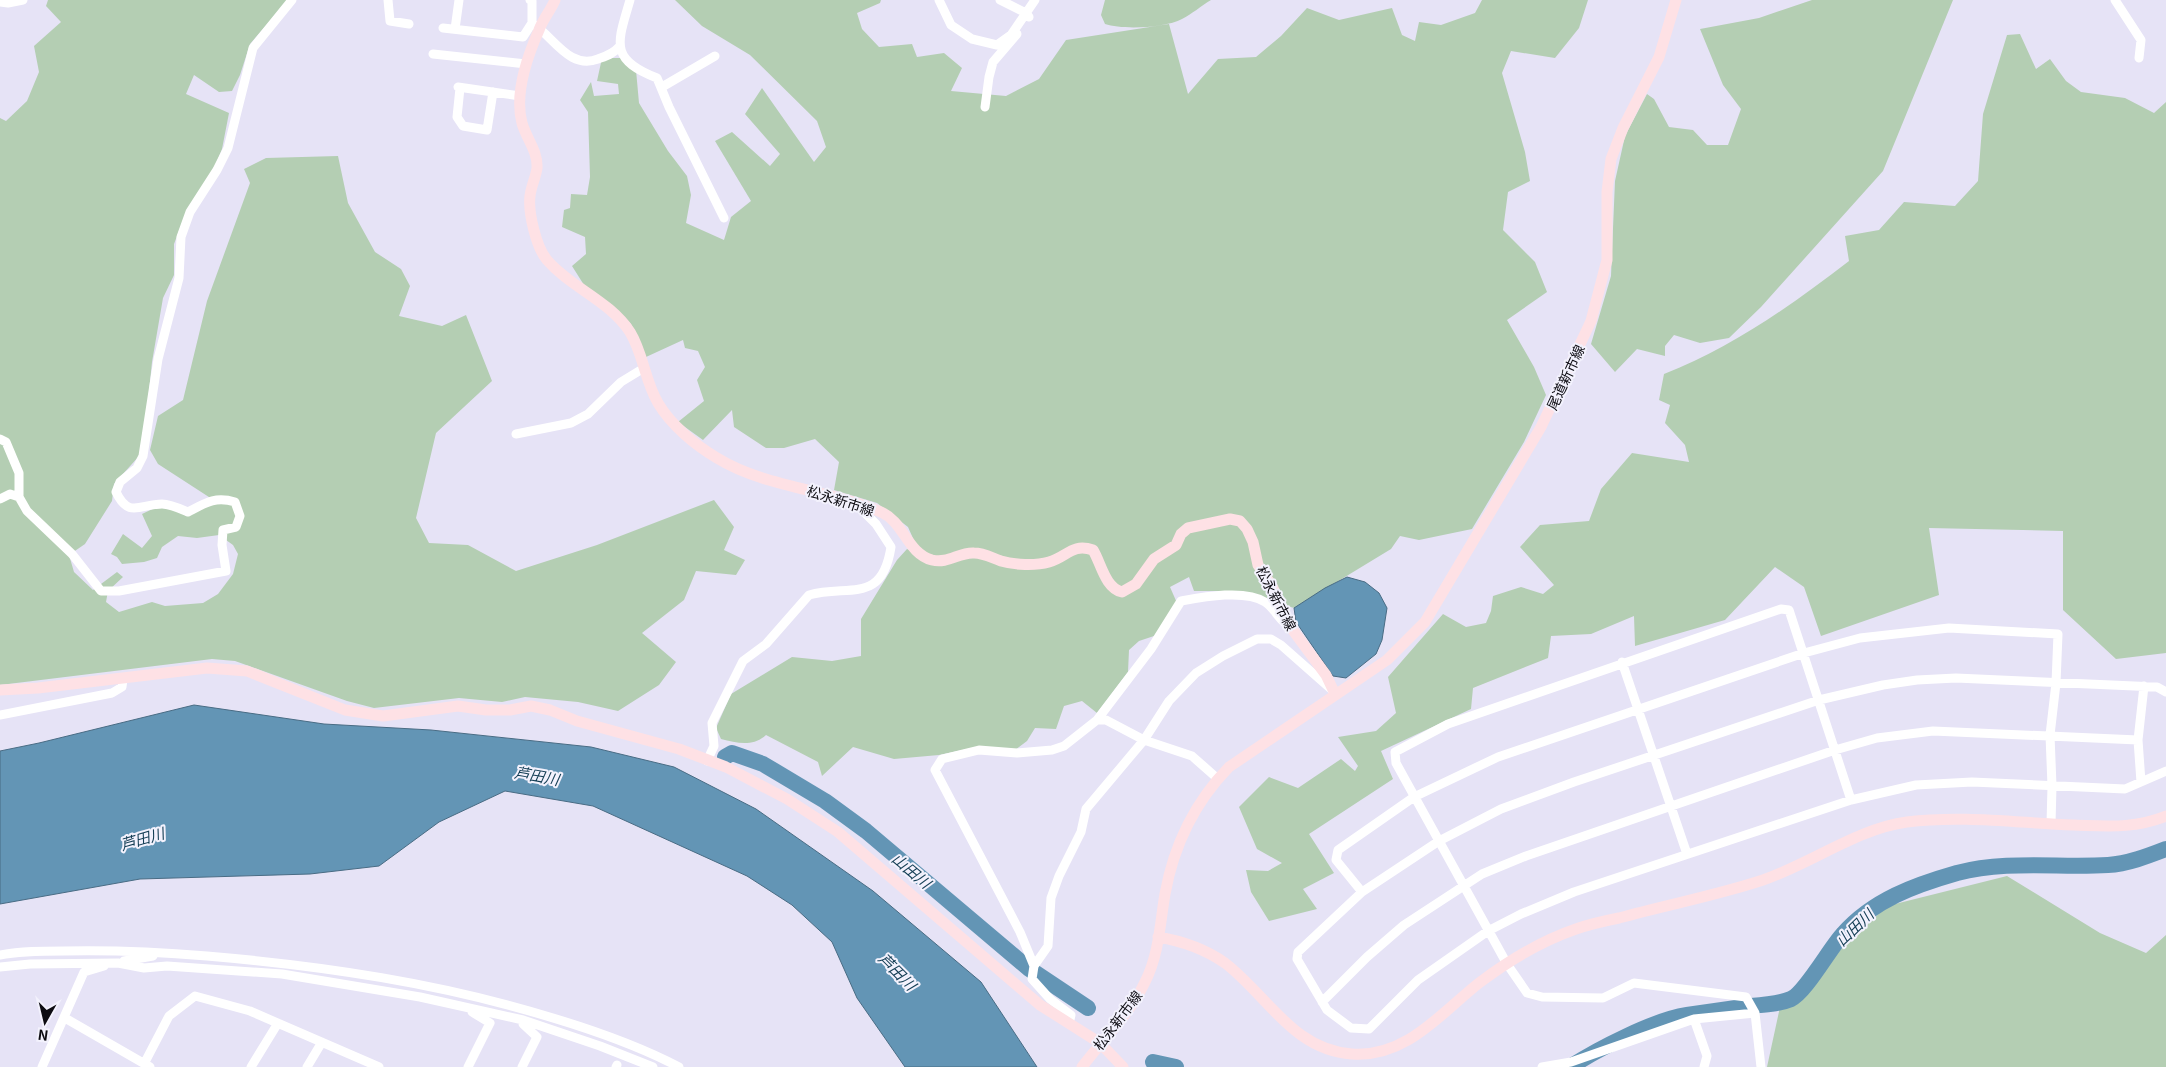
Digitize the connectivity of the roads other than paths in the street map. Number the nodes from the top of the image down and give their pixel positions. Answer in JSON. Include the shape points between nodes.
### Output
{"nodes":[{"id":1,"x":23,"y":0,"type":"edge"},
{"id":2,"x":292,"y":0,"type":"edge"},
{"id":3,"x":388,"y":0,"type":"edge"},
{"id":4,"x":459,"y":0,"type":"edge"},
{"id":5,"x":530,"y":0,"type":"edge"},
{"id":6,"x":555,"y":0,"type":"edge"},
{"id":7,"x":630,"y":0,"type":"edge"},
{"id":8,"x":939,"y":0,"type":"edge"},
{"id":9,"x":1000,"y":0,"type":"edge"},
{"id":10,"x":1035,"y":0,"type":"edge"},
{"id":11,"x":1676,"y":0,"type":"edge"},
{"id":12,"x":2116,"y":0,"type":"edge"},
{"id":13,"x":0,"y":2,"type":"edge"},
{"id":14,"x":1026,"y":13,"type":"junction"},
{"id":15,"x":409,"y":24,"type":"dead end"},
{"id":16,"x":536,"y":25,"type":"junction"},
{"id":17,"x":443,"y":28,"type":"dead end"},
{"id":18,"x":455,"y":29,"type":"junction"},
{"id":19,"x":619,"y":47,"type":"junction"},
{"id":20,"x":433,"y":54,"type":"dead end"},
{"id":21,"x":715,"y":56,"type":"dead end"},
{"id":22,"x":2139,"y":58,"type":"dead end"},
{"id":23,"x":526,"y":64,"type":"junction"},
{"id":24,"x":662,"y":87,"type":"junction"},
{"id":25,"x":492,"y":92,"type":"junction"},
{"id":26,"x":520,"y":96,"type":"junction"},
{"id":27,"x":985,"y":106,"type":"dead end"},
{"id":28,"x":724,"y":218,"type":"dead end"},
{"id":29,"x":644,"y":368,"type":"junction"},
{"id":30,"x":516,"y":434,"type":"dead end"},
{"id":31,"x":0,"y":440,"type":"edge"},
{"id":32,"x":19,"y":497,"type":"junction"},
{"id":33,"x":0,"y":499,"type":"edge"},
{"id":34,"x":856,"y":504,"type":"junction"},
{"id":35,"x":1292,"y":628,"type":"junction"},
{"id":36,"x":1804,"y":653,"type":"junction"},
{"id":37,"x":1622,"y":662,"type":"junction"},
{"id":38,"x":123,"y":679,"type":"junction"},
{"id":39,"x":2056,"y":683,"type":"junction"},
{"id":40,"x":2144,"y":686,"type":"junction"},
{"id":41,"x":0,"y":690,"type":"edge"},
{"id":42,"x":2166,"y":692,"type":"edge"},
{"id":43,"x":1336,"y":694,"type":"junction"},
{"id":44,"x":1819,"y":700,"type":"junction"},
{"id":45,"x":1638,"y":710,"type":"junction"},
{"id":46,"x":0,"y":715,"type":"edge"},
{"id":47,"x":1098,"y":720,"type":"junction"},
{"id":48,"x":2050,"y":735,"type":"junction"},
{"id":49,"x":1144,"y":740,"type":"junction"},
{"id":50,"x":2138,"y":740,"type":"junction"},
{"id":51,"x":1835,"y":750,"type":"junction"},
{"id":52,"x":1654,"y":756,"type":"junction"},
{"id":53,"x":708,"y":761,"type":"junction"},
{"id":54,"x":2166,"y":771,"type":"edge"},
{"id":55,"x":1218,"y":779,"type":"junction"},
{"id":56,"x":2141,"y":782,"type":"junction"},
{"id":57,"x":2052,"y":786,"type":"junction"},
{"id":58,"x":1414,"y":797,"type":"junction"},
{"id":59,"x":1851,"y":800,"type":"junction"},
{"id":60,"x":1670,"y":805,"type":"junction"},
{"id":61,"x":2166,"y":816,"type":"edge"},
{"id":62,"x":2051,"y":824,"type":"junction"},
{"id":63,"x":1439,"y":841,"type":"junction"},
{"id":64,"x":1687,"y":854,"type":"junction"},
{"id":65,"x":1464,"y":887,"type":"junction"},
{"id":66,"x":1362,"y":892,"type":"junction"},
{"id":67,"x":1488,"y":931,"type":"junction"},
{"id":68,"x":1158,"y":937,"type":"junction"},
{"id":69,"x":158,"y":952,"type":"junction"},
{"id":70,"x":0,"y":955,"type":"edge"},
{"id":71,"x":118,"y":963,"type":"junction"},
{"id":72,"x":1507,"y":964,"type":"junction"},
{"id":73,"x":1034,"y":966,"type":"junction"},
{"id":74,"x":0,"y":967,"type":"edge"},
{"id":75,"x":1322,"y":1002,"type":"junction"},
{"id":76,"x":466,"y":1008,"type":"junction"},
{"id":77,"x":1755,"y":1013,"type":"junction"},
{"id":78,"x":65,"y":1018,"type":"junction"},
{"id":79,"x":1694,"y":1019,"type":"junction"},
{"id":80,"x":523,"y":1020,"type":"junction"},
{"id":81,"x":278,"y":1023,"type":"junction"},
{"id":82,"x":1069,"y":1024,"type":"junction"},
{"id":83,"x":322,"y":1042,"type":"junction"},
{"id":84,"x":1100,"y":1042,"type":"junction"},
{"id":85,"x":147,"y":1065,"type":"edge"},
{"id":86,"x":42,"y":1067,"type":"edge"},
{"id":87,"x":251,"y":1067,"type":"edge"},
{"id":88,"x":307,"y":1067,"type":"edge"},
{"id":89,"x":379,"y":1067,"type":"edge"},
{"id":90,"x":468,"y":1067,"type":"edge"},
{"id":91,"x":522,"y":1067,"type":"edge"},
{"id":92,"x":653,"y":1067,"type":"edge"},
{"id":93,"x":679,"y":1067,"type":"edge"},
{"id":94,"x":1082,"y":1067,"type":"edge"},
{"id":95,"x":1123,"y":1067,"type":"edge"},
{"id":96,"x":1542,"y":1067,"type":"edge"},
{"id":97,"x":1704,"y":1067,"type":"edge"},
{"id":98,"x":1761,"y":1067,"type":"edge"}],
"edges":[{"from":1,"to":13,"type":"street"},
{"from":2,"to":32,"type":"street","via":[[253,48],[228,148],[190,212],[181,237],[179,278],[158,359],[143,456],[138,468],[120,482],[116,492],[122,504],[132,509],[163,504],[188,512],[222,498],[235,502],[240,516],[236,527],[223,530],[226,571],[119,591],[101,591],[72,554],[27,511]]},
{"from":3,"to":15,"type":"street","via":[[390,21]]},
{"from":4,"to":18,"type":"street"},
{"from":5,"to":16,"type":"street"},
{"from":6,"to":16,"type":"main road","name":"松永新市線"},
{"from":7,"to":19,"type":"street"},
{"from":8,"to":14,"type":"street","via":[[951,25],[972,39],[996,45],[1011,34]]},
{"from":9,"to":14,"type":"street"},
{"from":10,"to":14,"type":"street"},
{"from":11,"to":43,"type":"main road","name":"尾道新市線","via":[[1658,57],[1611,159],[1606,192],[1607,260],[1591,321],[1541,427],[1425,622],[1387,660]]},
{"from":12,"to":22,"type":"street","via":[[2140,40]]},
{"from":14,"to":27,"type":"street","via":[[1029,17],[993,62]]},
{"from":16,"to":18,"type":"street","via":[[523,37]]},
{"from":16,"to":19,"type":"street","via":[[574,59],[584,62],[614,52]]},
{"from":16,"to":23,"type":"main road","name":"松永新市線"},
{"from":17,"to":18,"type":"street"},
{"from":19,"to":24,"type":"street","via":[[633,65],[657,78]]},
{"from":20,"to":23,"type":"street"},
{"from":21,"to":24,"type":"street"},
{"from":23,"to":26,"type":"main road","name":"松永新市線"},
{"from":24,"to":28,"type":"street"},
{"from":25,"to":25,"type":"street","via":[[459,88],[457,117],[463,126],[487,130]]},
{"from":25,"to":26,"type":"street"},
{"from":26,"to":29,"type":"main road","name":"松永新市線","via":[[522,123],[535,152],[537,167],[529,213],[545,258],[565,277],[613,311],[631,333]]},
{"from":29,"to":30,"type":"street","via":[[571,424]]},
{"from":29,"to":34,"type":"main road","name":"松永新市線","via":[[658,403],[692,440],[716,458],[744,473]]},
{"from":31,"to":32,"type":"street","via":[[6,442],[18,473]]},
{"from":32,"to":33,"type":"street","via":[[10,494]]},
{"from":34,"to":35,"type":"main road","name":"松永新市線","via":[[883,513],[894,522],[914,551],[935,561],[946,561],[972,552],[1005,562],[1046,563],[1084,547],[1092,550],[1099,560],[1109,584],[1122,592],[1136,584],[1154,559],[1176,545],[1188,528],[1230,519],[1240,521],[1253,542],[1258,565]]},
{"from":34,"to":53,"type":"street","via":[[876,524],[891,547],[889,564],[881,578],[859,591],[809,595],[766,644],[743,661],[712,723],[714,746]]},
{"from":35,"to":43,"type":"main road","name":"松永新市線"},
{"from":35,"to":47,"type":"street","via":[[1284,625],[1274,609],[1253,596],[1208,596],[1181,601],[1151,649]]},
{"from":36,"to":37,"type":"street","via":[[1789,610],[1780,609]]},
{"from":36,"to":39,"type":"street","via":[[1860,638],[1949,628],[2058,634]]},
{"from":36,"to":44,"type":"street"},
{"from":36,"to":45,"type":"street"},
{"from":37,"to":45,"type":"street"},
{"from":37,"to":58,"type":"street","via":[[1448,724],[1395,752],[1396,763]]},
{"from":38,"to":41,"type":"main road"},
{"from":38,"to":46,"type":"street","via":[[122,687],[112,693]]},
{"from":38,"to":53,"type":"main road","via":[[207,668],[247,671],[345,710],[383,716],[458,706],[486,710],[530,706],[679,749]]},
{"from":39,"to":40,"type":"street"},
{"from":39,"to":44,"type":"street","via":[[1956,678],[1917,680]]},
{"from":39,"to":48,"type":"street"},
{"from":40,"to":42,"type":"street"},
{"from":40,"to":50,"type":"street"},
{"from":43,"to":49,"type":"street","via":[[1281,645],[1271,639],[1257,639],[1196,673],[1169,701]]},
{"from":43,"to":55,"type":"main road","name":"松永新市線"},
{"from":44,"to":51,"type":"street"},
{"from":44,"to":52,"type":"street"},
{"from":45,"to":52,"type":"street"},
{"from":45,"to":58,"type":"street","via":[[1498,757]]},
{"from":47,"to":49,"type":"street","via":[[1106,720]]},
{"from":47,"to":73,"type":"street","via":[[1064,746],[1052,750],[1017,753],[979,750],[942,759],[935,770],[1020,932]]},
{"from":48,"to":50,"type":"street"},
{"from":48,"to":51,"type":"street","via":[[1933,731],[1877,738]]},
{"from":48,"to":57,"type":"street"},
{"from":49,"to":55,"type":"street","via":[[1192,756]]},
{"from":49,"to":73,"type":"street","via":[[1086,810],[1081,832],[1051,898],[1048,946]]},
{"from":50,"to":56,"type":"street"},
{"from":51,"to":59,"type":"street"},
{"from":51,"to":60,"type":"street"},
{"from":52,"to":60,"type":"street"},
{"from":52,"to":63,"type":"street","via":[[1501,809]]},
{"from":53,"to":82,"type":"main road","via":[[787,799],[838,832],[1040,1004]]},
{"from":54,"to":56,"type":"street"},
{"from":55,"to":68,"type":"main road","name":"松永新市線","via":[[1198,804],[1177,848]]},
{"from":56,"to":57,"type":"street","via":[[2124,789]]},
{"from":57,"to":59,"type":"street","via":[[1972,782],[1916,785]]},
{"from":57,"to":62,"type":"street"},
{"from":58,"to":63,"type":"street"},
{"from":58,"to":66,"type":"street","via":[[1338,850],[1336,860]]},
{"from":59,"to":64,"type":"street"},
{"from":60,"to":64,"type":"street"},
{"from":60,"to":65,"type":"street","via":[[1526,856],[1482,874]]},
{"from":61,"to":62,"type":"main road","via":[[2128,826]]},
{"from":62,"to":72,"type":"main road","via":[[1942,819],[1904,822],[1872,831],[1763,880],[1577,929],[1541,944]]},
{"from":63,"to":65,"type":"street"},
{"from":63,"to":66,"type":"street"},
{"from":64,"to":67,"type":"street","via":[[1574,892]]},
{"from":65,"to":67,"type":"street"},
{"from":65,"to":75,"type":"street","via":[[1404,926]]},
{"from":66,"to":75,"type":"street","via":[[1298,952],[1297,960]]},
{"from":67,"to":72,"type":"street"},
{"from":67,"to":75,"type":"street","via":[[1418,980],[1369,1029],[1351,1028],[1327,1010]]},
{"from":68,"to":72,"type":"main road","via":[[1180,941],[1214,956],[1299,1035],[1315,1045],[1353,1054],[1370,1054],[1402,1044]]},
{"from":68,"to":84,"type":"main road","name":"松永新市線","via":[[1145,982],[1120,1020]]},
{"from":69,"to":70,"type":"street","via":[[97,950]]},
{"from":69,"to":71,"type":"street","via":[[154,956]]},
{"from":69,"to":93,"type":"street","via":[[272,962],[406,981],[505,1003],[592,1030]]},
{"from":71,"to":74,"type":"street"},
{"from":71,"to":76,"type":"street","via":[[144,968],[167,966],[282,974]]},
{"from":71,"to":78,"type":"street","via":[[84,972]]},
{"from":72,"to":77,"type":"street","via":[[1527,993],[1542,998],[1603,998],[1634,983],[1746,997]]},
{"from":73,"to":82,"type":"street","via":[[1032,979],[1071,1015]]},
{"from":76,"to":80,"type":"street"},
{"from":76,"to":90,"type":"street","via":[[490,1024]]},
{"from":77,"to":79,"type":"street"},
{"from":77,"to":98,"type":"street"},
{"from":78,"to":85,"type":"street"},
{"from":78,"to":86,"type":"street"},
{"from":79,"to":96,"type":"street","via":[[1571,1062]]},
{"from":79,"to":97,"type":"street","via":[[1707,1056]]},
{"from":80,"to":91,"type":"street","via":[[522,1024],[537,1037]]},
{"from":80,"to":92,"type":"street"},
{"from":81,"to":83,"type":"street"},
{"from":81,"to":85,"type":"street","via":[[250,1011],[195,996],[169,1016]]},
{"from":81,"to":87,"type":"street"},
{"from":82,"to":84,"type":"main road"},
{"from":83,"to":88,"type":"street"},
{"from":83,"to":89,"type":"street"},
{"from":84,"to":94,"type":"main road","name":"松永新市線"},
{"from":84,"to":95,"type":"main road"}]}
